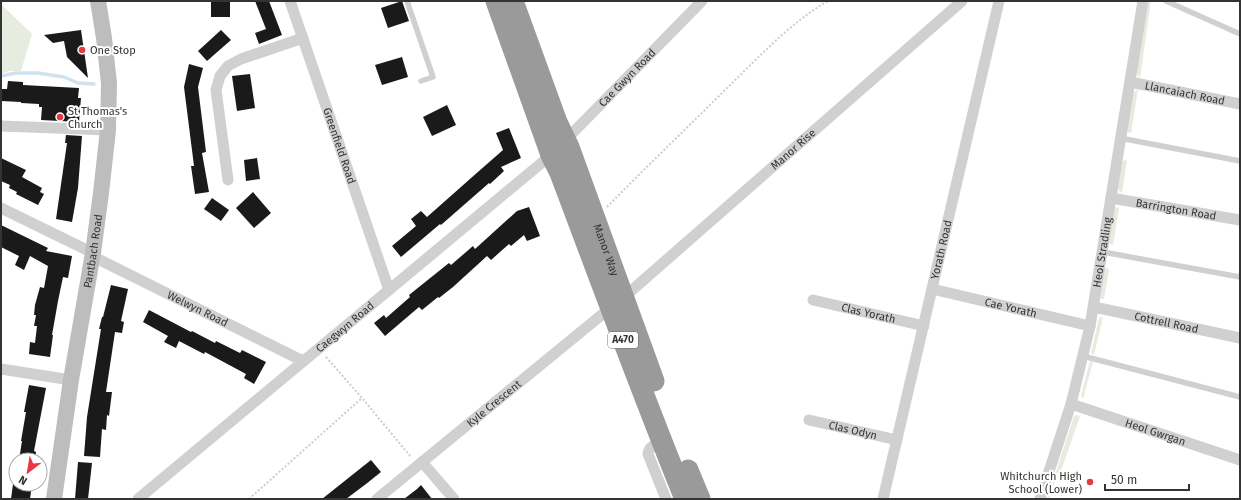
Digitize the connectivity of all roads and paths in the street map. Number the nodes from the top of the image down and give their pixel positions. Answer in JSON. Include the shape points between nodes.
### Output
{"nodes":[{"id":1,"x":98,"y":1,"type":"edge"},
{"id":2,"x":290,"y":1,"type":"edge"},
{"id":3,"x":408,"y":1,"type":"edge"},
{"id":4,"x":496,"y":1,"type":"edge"},
{"id":5,"x":513,"y":1,"type":"edge"},
{"id":6,"x":702,"y":1,"type":"edge"},
{"id":7,"x":828,"y":1,"type":"edge"},
{"id":8,"x":962,"y":1,"type":"edge"},
{"id":9,"x":999,"y":1,"type":"edge"},
{"id":10,"x":1143,"y":1,"type":"edge"},
{"id":11,"x":1166,"y":1,"type":"edge"},
{"id":12,"x":1240,"y":34,"type":"edge"},
{"id":13,"x":303,"y":38,"type":"junction"},
{"id":14,"x":421,"y":81,"type":"dead end"},
{"id":15,"x":1130,"y":82,"type":"junction"},
{"id":16,"x":1240,"y":104,"type":"edge"},
{"id":17,"x":1,"y":126,"type":"edge"},
{"id":18,"x":108,"y":130,"type":"junction"},
{"id":19,"x":1120,"y":138,"type":"junction"},
{"id":20,"x":566,"y":140,"type":"junction"},
{"id":21,"x":551,"y":155,"type":"junction"},
{"id":22,"x":1240,"y":161,"type":"edge"},
{"id":23,"x":228,"y":180,"type":"dead end"},
{"id":24,"x":1111,"y":198,"type":"junction"},
{"id":25,"x":612,"y":201,"type":"dead end"},
{"id":26,"x":1,"y":208,"type":"edge"},
{"id":27,"x":1240,"y":220,"type":"edge"},
{"id":28,"x":1103,"y":252,"type":"junction"},
{"id":29,"x":92,"y":254,"type":"junction"},
{"id":30,"x":1240,"y":277,"type":"edge"},
{"id":31,"x":389,"y":290,"type":"junction"},
{"id":32,"x":932,"y":290,"type":"junction"},
{"id":33,"x":813,"y":300,"type":"dead end"},
{"id":34,"x":617,"y":303,"type":"junction"},
{"id":35,"x":1094,"y":307,"type":"junction"},
{"id":36,"x":924,"y":326,"type":"junction"},
{"id":37,"x":1090,"y":326,"type":"junction"},
{"id":38,"x":1240,"y":338,"type":"edge"},
{"id":39,"x":323,"y":354,"type":"dead end"},
{"id":40,"x":1084,"y":356,"type":"junction"},
{"id":41,"x":303,"y":361,"type":"junction"},
{"id":42,"x":1,"y":369,"type":"edge"},
{"id":43,"x":71,"y":380,"type":"junction"},
{"id":44,"x":1240,"y":397,"type":"edge"},
{"id":45,"x":362,"y":398,"type":"junction"},
{"id":46,"x":1071,"y":404,"type":"junction"},
{"id":47,"x":809,"y":420,"type":"dead end"},
{"id":48,"x":897,"y":440,"type":"junction"},
{"id":49,"x":661,"y":442,"type":"junction"},
{"id":50,"x":1240,"y":460,"type":"edge"},
{"id":51,"x":417,"y":461,"type":"junction"},
{"id":52,"x":54,"y":499,"type":"edge"},
{"id":53,"x":138,"y":499,"type":"edge"},
{"id":54,"x":249,"y":499,"type":"edge"},
{"id":55,"x":377,"y":499,"type":"edge"},
{"id":56,"x":454,"y":499,"type":"edge"},
{"id":57,"x":666,"y":499,"type":"edge"},
{"id":58,"x":685,"y":499,"type":"edge"},
{"id":59,"x":700,"y":499,"type":"edge"},
{"id":60,"x":883,"y":499,"type":"edge"},
{"id":61,"x":1040,"y":499,"type":"edge"}],
"edges":[{"from":1,"to":18,"type":"street","name":"Pantbach Road","via":[[109,83]]},
{"from":2,"to":13,"type":"street","name":"Greenfield Road"},
{"from":3,"to":14,"type":"lane","via":[[433,77]]},
{"from":4,"to":21,"type":"highway","name":"Manor Way","number":"A470"},
{"from":5,"to":20,"type":"highway","name":"Manor Way","number":"A470"},
{"from":6,"to":20,"type":"street","name":"Cae Gwyn Road"},
{"from":7,"to":25,"type":"path","via":[[792,27],[755,60]]},
{"from":8,"to":34,"type":"street","name":"Manor Rise"},
{"from":9,"to":32,"type":"street","name":"Yorath Road"},
{"from":10,"to":15,"type":"street","name":"Heol Stradling"},
{"from":11,"to":12,"type":"lane"},
{"from":13,"to":23,"type":"street","via":[[241,59],[228,66],[220,76],[216,90]]},
{"from":13,"to":31,"type":"street","name":"Greenfield Road"},
{"from":15,"to":16,"type":"street","name":"Llancaiach Road"},
{"from":15,"to":19,"type":"street","name":"Heol Stradling"},
{"from":17,"to":18,"type":"street"},
{"from":18,"to":29,"type":"street","name":"Pantbach Road"},
{"from":19,"to":22,"type":"lane"},
{"from":19,"to":24,"type":"street","name":"Heol Stradling"},
{"from":20,"to":21,"type":"street","name":"Cae Gwyn Road"},
{"from":20,"to":34,"type":"highway","name":"Manor Way","number":"A470"},
{"from":21,"to":31,"type":"street","name":"Caegwyn Road"},
{"from":21,"to":34,"type":"highway","name":"Manor Way","number":"A470"},
{"from":24,"to":27,"type":"street","name":"Barrington Road"},
{"from":24,"to":28,"type":"street","name":"Heol Stradling"},
{"from":26,"to":29,"type":"street","name":"Welwyn Road"},
{"from":28,"to":30,"type":"lane"},
{"from":28,"to":35,"type":"street","name":"Heol Stradling"},
{"from":29,"to":41,"type":"street","name":"Welwyn Road"},
{"from":29,"to":43,"type":"street","name":"Pantbach Road"},
{"from":31,"to":41,"type":"street","name":"Caegwyn Road"},
{"from":32,"to":36,"type":"street","name":"Yorath Road"},
{"from":32,"to":37,"type":"street","name":"Cae Yorath"},
{"from":33,"to":36,"type":"street","name":"Clas Yorath"},
{"from":34,"to":49,"type":"highway","name":"Manor Way","number":"A470"},
{"from":34,"to":51,"type":"street","name":"Kyle Crescent"},
{"from":34,"to":59,"type":"highway","name":"Manor Way","number":"A470","via":[[661,401]]},
{"from":35,"to":37,"type":"street","name":"Heol Stradling"},
{"from":35,"to":38,"type":"street","name":"Cottrell Road"},
{"from":36,"to":48,"type":"street","name":"Yorath Road"},
{"from":37,"to":40,"type":"street","name":"Heol Stradling"},
{"from":39,"to":45,"type":"path"},
{"from":40,"to":44,"type":"lane"},
{"from":40,"to":46,"type":"street","name":"Heol Stradling"},
{"from":41,"to":53,"type":"street","name":"Caegwyn Road"},
{"from":42,"to":43,"type":"street"},
{"from":43,"to":52,"type":"street","name":"Pantbach Road"},
{"from":45,"to":51,"type":"path"},
{"from":45,"to":54,"type":"path"},
{"from":46,"to":50,"type":"street","name":"Heol Gwrgan"},
{"from":46,"to":61,"type":"street","name":"Heol Stradling"},
{"from":47,"to":48,"type":"street","name":"Clas Odyn"},
{"from":48,"to":60,"type":"street","name":"Yorath Road"},
{"from":49,"to":57,"type":"street","via":[[652,446],[648,454]]},
{"from":49,"to":58,"type":"highway","name":"Manor Way","number":"A470"},
{"from":51,"to":55,"type":"street","name":"Kyle Crescent"},
{"from":51,"to":56,"type":"street"}]}
